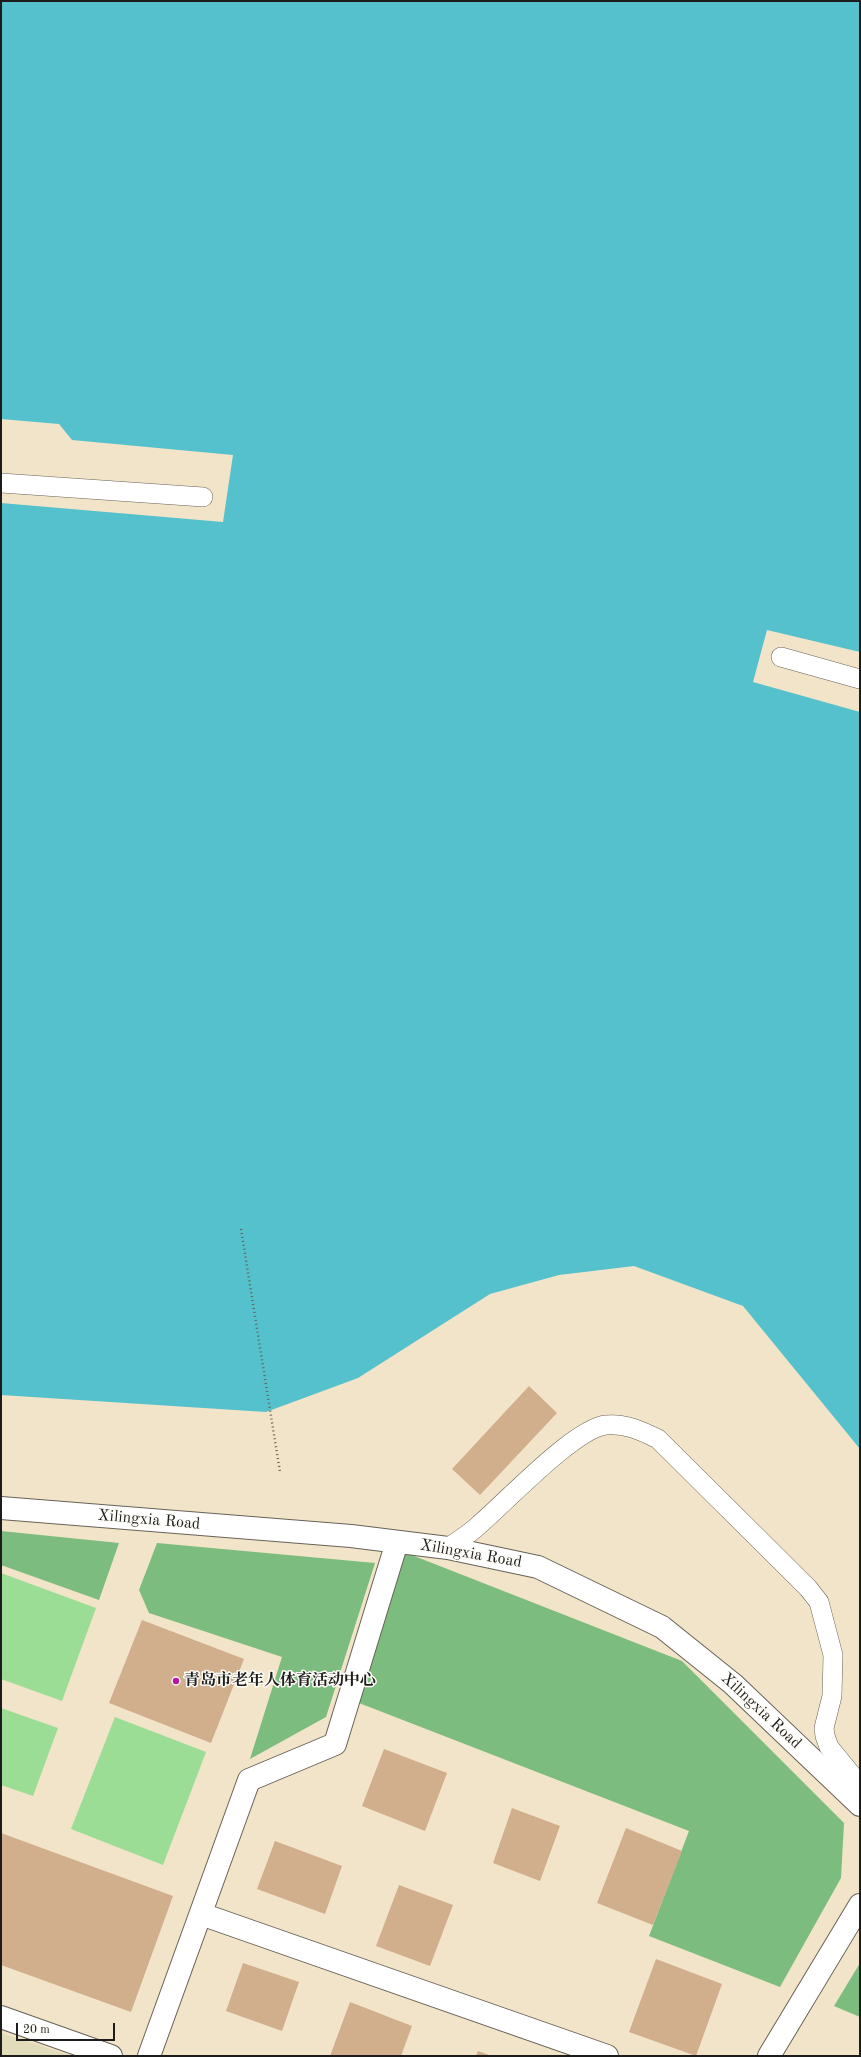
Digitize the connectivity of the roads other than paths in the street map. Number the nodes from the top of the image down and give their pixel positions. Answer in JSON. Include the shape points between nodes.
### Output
{"nodes":[{"id":1,"x":1,"y":483,"type":"edge"},
{"id":2,"x":203,"y":497,"type":"dead end"},
{"id":3,"x":781,"y":657,"type":"dead end"},
{"id":4,"x":860,"y":679,"type":"edge"},
{"id":5,"x":1,"y":1508,"type":"edge"},
{"id":6,"x":397,"y":1542,"type":"junction"},
{"id":7,"x":448,"y":1548,"type":"junction"},
{"id":8,"x":860,"y":1785,"type":"edge"},
{"id":9,"x":860,"y":1805,"type":"edge"},
{"id":10,"x":860,"y":1905,"type":"edge"},
{"id":11,"x":201,"y":1914,"type":"junction"},
{"id":12,"x":1,"y":2017,"type":"edge"},
{"id":13,"x":111,"y":2056,"type":"edge"},
{"id":14,"x":149,"y":2056,"type":"edge"},
{"id":15,"x":606,"y":2056,"type":"edge"},
{"id":16,"x":768,"y":2056,"type":"edge"}],
"edges":[{"from":1,"to":2,"type":"lane"},
{"from":3,"to":4,"type":"lane"},
{"from":5,"to":6,"type":"street","name":"Xilingxia Road"},
{"from":6,"to":7,"type":"street","name":"Xilingxia Road"},
{"from":6,"to":11,"type":"street","via":[[335,1744],[249,1780]]},
{"from":7,"to":8,"type":"lane","via":[[479,1526],[581,1435],[606,1425],[634,1427],[658,1439],[808,1588],[819,1602],[833,1655],[832,1696],[824,1736],[828,1747]]},
{"from":7,"to":9,"type":"street","name":"Xilingxia Road","via":[[538,1567],[662,1628],[733,1684]]},
{"from":10,"to":16,"type":"street"},
{"from":11,"to":14,"type":"street"},
{"from":11,"to":15,"type":"street"},
{"from":12,"to":13,"type":"street"}]}
